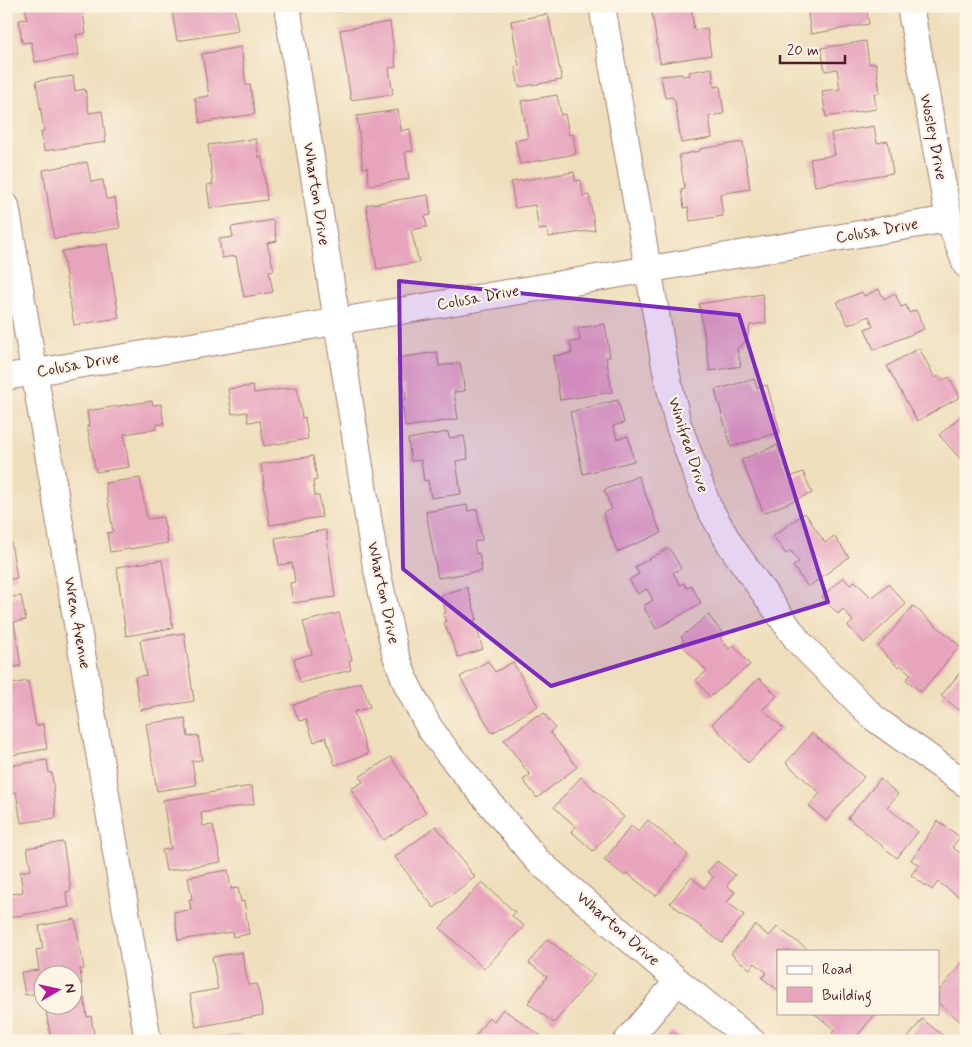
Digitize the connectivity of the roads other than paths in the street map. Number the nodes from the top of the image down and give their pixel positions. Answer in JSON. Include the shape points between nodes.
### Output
{"nodes":[{"id":1,"x":287,"y":6,"type":"edge"},
{"id":2,"x":602,"y":6,"type":"edge"},
{"id":3,"x":910,"y":6,"type":"edge"},
{"id":4,"x":6,"y":206,"type":"edge"},
{"id":5,"x":949,"y":219,"type":"junction"},
{"id":6,"x":966,"y":265,"type":"edge"},
{"id":7,"x":648,"y":270,"type":"junction"},
{"id":8,"x":336,"y":322,"type":"junction"},
{"id":9,"x":35,"y":373,"type":"junction"},
{"id":10,"x":6,"y":377,"type":"edge"},
{"id":11,"x":966,"y":784,"type":"edge"},
{"id":12,"x":678,"y":981,"type":"junction"},
{"id":13,"x":148,"y":1041,"type":"edge"},
{"id":14,"x":627,"y":1041,"type":"edge"},
{"id":15,"x":752,"y":1041,"type":"edge"}],
"edges":[{"from":1,"to":8,"type":"street","name":"Wharton Drive"},
{"from":2,"to":7,"type":"street","name":"Winifred Drive"},
{"from":3,"to":5,"type":"street","name":"Wosley Drive"},
{"from":4,"to":9,"type":"street","name":"Wren Avenue"},
{"from":5,"to":6,"type":"street","name":"Wosley Drive"},
{"from":5,"to":7,"type":"street","name":"Colusa Drive"},
{"from":7,"to":8,"type":"street","name":"Colusa Drive"},
{"from":7,"to":11,"type":"street","name":"Winifred Drive","via":[[678,424],[708,506],[731,546],[798,641],[874,718]]},
{"from":8,"to":9,"type":"street","name":"Colusa Drive"},
{"from":8,"to":12,"type":"street","name":"Wharton Drive","via":[[375,561],[395,653],[411,694],[448,753],[537,860]]},
{"from":9,"to":10,"type":"street","name":"Colusa Drive"},
{"from":9,"to":13,"type":"street","name":"Wren Avenue"},
{"from":12,"to":14,"type":"street"},
{"from":12,"to":15,"type":"street","name":"Wharton Drive"}]}
